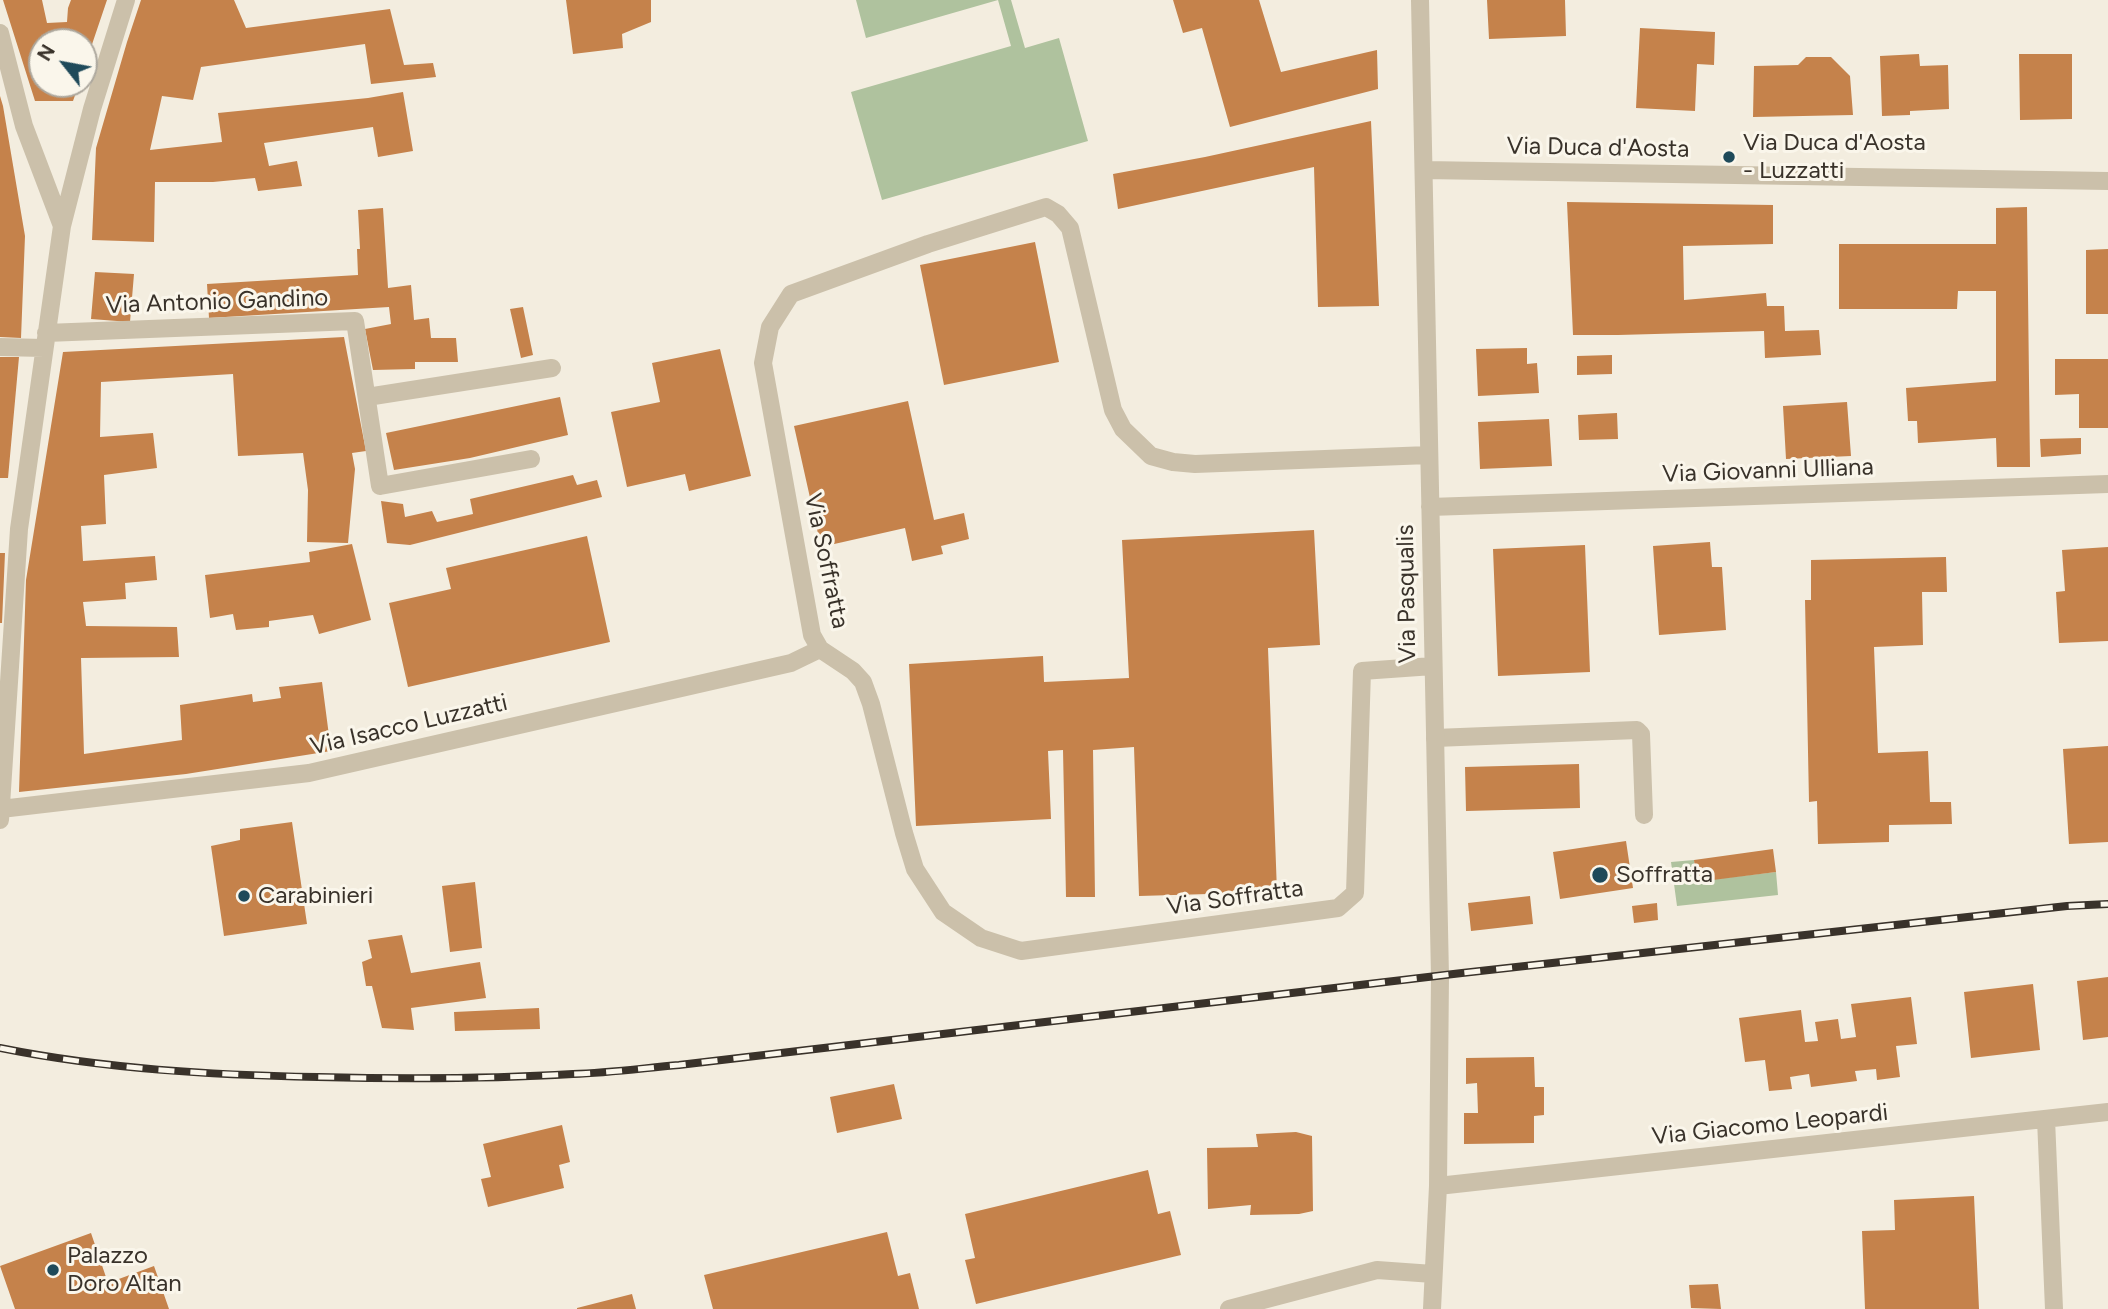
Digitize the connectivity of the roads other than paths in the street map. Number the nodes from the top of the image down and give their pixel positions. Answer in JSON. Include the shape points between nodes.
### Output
{"nodes":[{"id":1,"x":126,"y":0,"type":"edge"},
{"id":2,"x":1420,"y":0,"type":"edge"},
{"id":3,"x":0,"y":33,"type":"edge"},
{"id":4,"x":1424,"y":170,"type":"junction"},
{"id":5,"x":2108,"y":181,"type":"edge"},
{"id":6,"x":62,"y":226,"type":"junction"},
{"id":7,"x":45,"y":341,"type":"junction"},
{"id":8,"x":0,"y":347,"type":"edge"},
{"id":9,"x":552,"y":368,"type":"dead end"},
{"id":10,"x":367,"y":397,"type":"junction"},
{"id":11,"x":1429,"y":454,"type":"junction"},
{"id":12,"x":531,"y":459,"type":"dead end"},
{"id":13,"x":2108,"y":484,"type":"edge"},
{"id":14,"x":1430,"y":507,"type":"junction"},
{"id":15,"x":820,"y":649,"type":"junction"},
{"id":16,"x":1433,"y":666,"type":"junction"},
{"id":17,"x":1435,"y":738,"type":"junction"},
{"id":18,"x":1,"y":809,"type":"edge"},
{"id":19,"x":1644,"y":815,"type":"dead end"},
{"id":20,"x":0,"y":820,"type":"edge"},
{"id":21,"x":2108,"y":1112,"type":"edge"},
{"id":22,"x":2046,"y":1119,"type":"junction"},
{"id":23,"x":1438,"y":1186,"type":"junction"},
{"id":24,"x":1433,"y":1274,"type":"junction"},
{"id":25,"x":1229,"y":1309,"type":"edge"},
{"id":26,"x":1432,"y":1309,"type":"edge"},
{"id":27,"x":2054,"y":1309,"type":"edge"}],
"edges":[{"from":1,"to":6,"type":"street"},
{"from":2,"to":4,"type":"street","name":"Via Pasqualis"},
{"from":3,"to":6,"type":"street","via":[[24,126]]},
{"from":4,"to":5,"type":"street","name":"Via Duca d'Aosta"},
{"from":4,"to":11,"type":"street","name":"Via Pasqualis"},
{"from":6,"to":7,"type":"street"},
{"from":7,"to":8,"type":"street"},
{"from":7,"to":10,"type":"street","name":"Via Antonio Gandino","via":[[355,321]]},
{"from":7,"to":18,"type":"street","via":[[19,529]]},
{"from":9,"to":10,"type":"street"},
{"from":10,"to":12,"type":"street","name":"Via Antonio Gandino","via":[[380,485]]},
{"from":11,"to":14,"type":"street","name":"Via Pasqualis"},
{"from":11,"to":15,"type":"street","name":"Via Soffratta","via":[[1195,464],[1152,456],[1123,429],[1113,410],[1070,228],[1058,214],[1046,207],[929,244],[791,294],[770,327],[763,363],[812,635]]},
{"from":13,"to":14,"type":"street","name":"Via Giovanni Ulliana"},
{"from":14,"to":16,"type":"street","name":"Via Pasqualis"},
{"from":15,"to":16,"type":"street","name":"Via Soffratta","via":[[863,682],[915,869],[943,912],[981,937],[1021,951],[1338,908],[1355,893],[1362,671]]},
{"from":15,"to":18,"type":"street","name":"Via Isacco Luzzatti","via":[[791,663],[310,772]]},
{"from":16,"to":17,"type":"street","name":"Via Pasqualis"},
{"from":17,"to":19,"type":"street","via":[[1637,730],[1641,734]]},
{"from":17,"to":23,"type":"street","name":"Via Pasqualis"},
{"from":18,"to":20,"type":"street"},
{"from":21,"to":22,"type":"street","name":"Via Giacomo Leopardi"},
{"from":22,"to":23,"type":"street","name":"Via Giacomo Leopardi"},
{"from":22,"to":27,"type":"street"},
{"from":23,"to":24,"type":"street","name":"Via Pasqualis"},
{"from":24,"to":25,"type":"street","via":[[1377,1270]]},
{"from":24,"to":26,"type":"street","name":"Via Pasqualis"}]}
